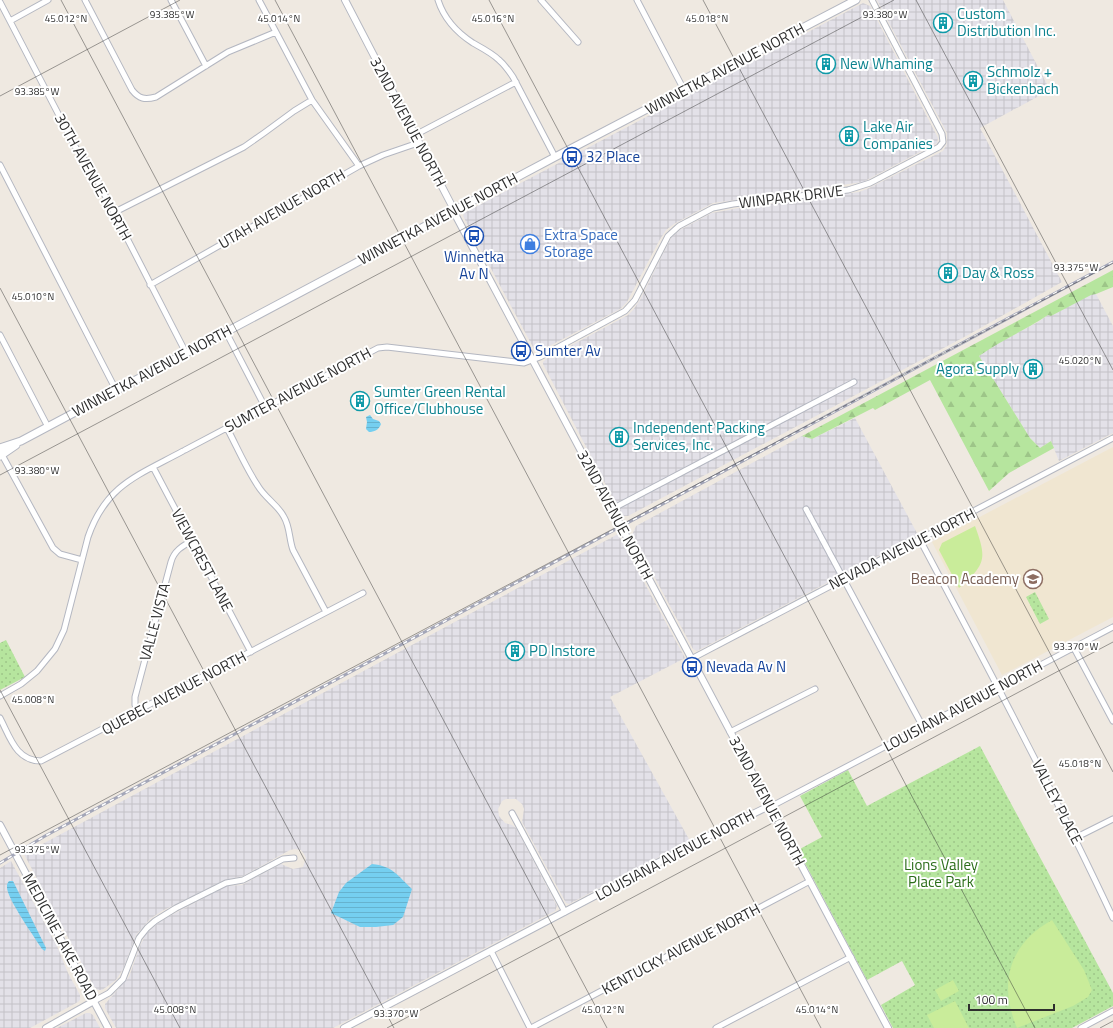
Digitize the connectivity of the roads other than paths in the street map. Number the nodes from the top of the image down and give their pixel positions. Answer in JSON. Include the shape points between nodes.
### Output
{"nodes":[{"id":1,"x":48,"y":0,"type":"edge"},
{"id":2,"x":85,"y":0,"type":"edge"},
{"id":3,"x":171,"y":0,"type":"edge"},
{"id":4,"x":259,"y":0,"type":"edge"},
{"id":5,"x":344,"y":0,"type":"edge"},
{"id":6,"x":438,"y":0,"type":"edge"},
{"id":7,"x":541,"y":0,"type":"edge"},
{"id":8,"x":636,"y":0,"type":"edge"},
{"id":9,"x":856,"y":0,"type":"edge"},
{"id":10,"x":872,"y":0,"type":"edge"},
{"id":11,"x":0,"y":2,"type":"edge"},
{"id":12,"x":10,"y":20,"type":"junction"},
{"id":13,"x":276,"y":32,"type":"junction"},
{"id":14,"x":578,"y":42,"type":"dead end"},
{"id":15,"x":206,"y":66,"type":"junction"},
{"id":16,"x":516,"y":82,"type":"junction"},
{"id":17,"x":684,"y":90,"type":"junction"},
{"id":18,"x":312,"y":100,"type":"junction"},
{"id":19,"x":415,"y":135,"type":"junction"},
{"id":20,"x":418,"y":143,"type":"junction"},
{"id":21,"x":555,"y":157,"type":"junction"},
{"id":22,"x":0,"y":165,"type":"edge"},
{"id":23,"x":359,"y":166,"type":"junction"},
{"id":24,"x":454,"y":211,"type":"junction"},
{"id":25,"x":114,"y":213,"type":"junction"},
{"id":26,"x":150,"y":285,"type":"junction"},
{"id":27,"x":226,"y":332,"type":"junction"},
{"id":28,"x":0,"y":335,"type":"edge"},
{"id":29,"x":186,"y":353,"type":"junction"},
{"id":30,"x":533,"y":360,"type":"junction"},
{"id":31,"x":854,"y":382,"type":"dead end"},
{"id":32,"x":116,"y":390,"type":"junction"},
{"id":33,"x":266,"y":407,"type":"junction"},
{"id":34,"x":48,"y":427,"type":"junction"},
{"id":35,"x":228,"y":428,"type":"junction"},
{"id":36,"x":1113,"y":438,"type":"edge"},
{"id":37,"x":1,"y":452,"type":"edge"},
{"id":38,"x":153,"y":467,"type":"junction"},
{"id":39,"x":612,"y":509,"type":"junction"},
{"id":40,"x":806,"y":509,"type":"dead end"},
{"id":41,"x":919,"y":538,"type":"junction"},
{"id":42,"x":192,"y":541,"type":"junction"},
{"id":43,"x":82,"y":560,"type":"junction"},
{"id":44,"x":844,"y":579,"type":"junction"},
{"id":45,"x":363,"y":593,"type":"dead end"},
{"id":46,"x":326,"y":612,"type":"junction"},
{"id":47,"x":1113,"y":627,"type":"edge"},
{"id":48,"x":1074,"y":648,"type":"junction"},
{"id":49,"x":251,"y":652,"type":"junction"},
{"id":50,"x":691,"y":659,"type":"junction"},
{"id":51,"x":998,"y":687,"type":"junction"},
{"id":52,"x":815,"y":689,"type":"dead end"},
{"id":53,"x":0,"y":696,"type":"edge"},
{"id":54,"x":138,"y":711,"type":"junction"},
{"id":55,"x":0,"y":718,"type":"edge"},
{"id":56,"x":1113,"y":722,"type":"edge"},
{"id":57,"x":923,"y":727,"type":"junction"},
{"id":58,"x":730,"y":732,"type":"junction"},
{"id":59,"x":770,"y":806,"type":"junction"},
{"id":60,"x":512,"y":813,"type":"dead end"},
{"id":61,"x":1113,"y":819,"type":"edge"},
{"id":62,"x":0,"y":825,"type":"edge"},
{"id":63,"x":1075,"y":838,"type":"junction"},
{"id":64,"x":294,"y":858,"type":"dead end"},
{"id":65,"x":810,"y":881,"type":"junction"},
{"id":66,"x":565,"y":912,"type":"junction"},
{"id":67,"x":1113,"y":918,"type":"edge"},
{"id":68,"x":491,"y":951,"type":"junction"},
{"id":69,"x":850,"y":957,"type":"junction"},
{"id":70,"x":94,"y":1002,"type":"junction"},
{"id":71,"x":1113,"y":1011,"type":"edge"},
{"id":72,"x":46,"y":1028,"type":"edge"},
{"id":73,"x":108,"y":1028,"type":"edge"},
{"id":74,"x":344,"y":1028,"type":"edge"},
{"id":75,"x":531,"y":1028,"type":"edge"},
{"id":76,"x":716,"y":1028,"type":"edge"},
{"id":77,"x":888,"y":1028,"type":"edge"},
{"id":78,"x":1081,"y":1028,"type":"edge"}],
"edges":[{"from":1,"to":12,"type":"street"},
{"from":2,"to":15,"type":"street","via":[[132,90],[140,98],[156,97]]},
{"from":3,"to":15,"type":"street"},
{"from":4,"to":13,"type":"street"},
{"from":5,"to":19,"type":"street","name":"32ND AVENUE NORTH"},
{"from":6,"to":16,"type":"street","via":[[451,25],[499,60]]},
{"from":7,"to":14,"type":"street"},
{"from":8,"to":17,"type":"street"},
{"from":9,"to":17,"type":"main road","name":"WINNETKA AVENUE NORTH"},
{"from":10,"to":30,"type":"street","name":"WINPARK DRIVE","via":[[944,138],[942,145],[859,187],[713,208],[680,226],[668,236],[635,300],[625,311]]},
{"from":11,"to":12,"type":"street","name":"30TH AVENUE NORTH"},
{"from":12,"to":25,"type":"street","name":"30TH AVENUE NORTH","via":[[76,148]]},
{"from":13,"to":15,"type":"street","via":[[228,52]]},
{"from":13,"to":18,"type":"street"},
{"from":16,"to":19,"type":"street"},
{"from":16,"to":21,"type":"street"},
{"from":17,"to":21,"type":"main road","name":"WINNETKA AVENUE NORTH"},
{"from":18,"to":23,"type":"street"},
{"from":18,"to":25,"type":"street","via":[[244,147]]},
{"from":19,"to":20,"type":"street","name":"32ND AVENUE NORTH"},
{"from":20,"to":23,"type":"street","name":"UTAH AVENUE NORTH"},
{"from":20,"to":24,"type":"street","name":"32ND AVENUE NORTH"},
{"from":21,"to":24,"type":"main road","name":"WINNETKA AVENUE NORTH"},
{"from":22,"to":32,"type":"street"},
{"from":23,"to":26,"type":"street","name":"UTAH AVENUE NORTH"},
{"from":24,"to":27,"type":"main road","name":"WINNETKA AVENUE NORTH"},
{"from":24,"to":30,"type":"street","name":"32ND AVENUE NORTH"},
{"from":25,"to":26,"type":"street","name":"30TH AVENUE NORTH"},
{"from":26,"to":29,"type":"street","name":"30TH AVENUE NORTH"},
{"from":27,"to":29,"type":"main road","name":"WINNETKA AVENUE NORTH"},
{"from":27,"to":33,"type":"street"},
{"from":28,"to":34,"type":"street"},
{"from":29,"to":32,"type":"main road","name":"WINNETKA AVENUE NORTH"},
{"from":30,"to":33,"type":"street","name":"SUMTER AVENUE NORTH","via":[[524,363],[378,348]]},
{"from":30,"to":39,"type":"street","name":"32ND AVENUE NORTH"},
{"from":31,"to":39,"type":"street"},
{"from":32,"to":34,"type":"main road","name":"WINNETKA AVENUE NORTH"},
{"from":33,"to":35,"type":"street","name":"SUMTER AVENUE NORTH"},
{"from":34,"to":37,"type":"main road","name":"WINNETKA AVENUE NORTH"},
{"from":35,"to":38,"type":"street","name":"SUMTER AVENUE NORTH"},
{"from":35,"to":46,"type":"street","via":[[258,486],[284,516],[293,550]]},
{"from":36,"to":41,"type":"street","name":"NEVADA AVENUE NORTH"},
{"from":37,"to":43,"type":"street","via":[[52,548],[60,554]]},
{"from":38,"to":42,"type":"street","name":"VIEWCREST LANE"},
{"from":38,"to":43,"type":"street","name":"SUMTER AVENUE NORTH","via":[[122,485],[101,509],[94,522]]},
{"from":39,"to":50,"type":"street","name":"32ND AVENUE NORTH"},
{"from":40,"to":44,"type":"street"},
{"from":41,"to":44,"type":"street","name":"NEVADA AVENUE NORTH"},
{"from":41,"to":51,"type":"street","name":"VALLEY PLACE"},
{"from":42,"to":49,"type":"street","name":"VIEWCREST LANE"},
{"from":42,"to":54,"type":"street","name":"VALLE VISTA","via":[[177,550],[171,562],[135,697]]},
{"from":43,"to":53,"type":"street","name":"SUMTER AVENUE NORTH","via":[[64,630],[56,649],[22,684]]},
{"from":44,"to":50,"type":"street","name":"NEVADA AVENUE NORTH"},
{"from":44,"to":57,"type":"street"},
{"from":45,"to":46,"type":"street","name":"QUEBEC AVENUE NORTH"},
{"from":46,"to":49,"type":"street","name":"QUEBEC AVENUE NORTH"},
{"from":47,"to":48,"type":"street","name":"LOUISIANA AVENUE NORTH"},
{"from":48,"to":51,"type":"street","name":"LOUISIANA AVENUE NORTH"},
{"from":48,"to":56,"type":"street"},
{"from":49,"to":54,"type":"street","name":"QUEBEC AVENUE NORTH"},
{"from":50,"to":58,"type":"street","name":"32ND AVENUE NORTH"},
{"from":51,"to":57,"type":"street","name":"LOUISIANA AVENUE NORTH"},
{"from":51,"to":63,"type":"street","name":"VALLEY PLACE"},
{"from":52,"to":58,"type":"street"},
{"from":54,"to":55,"type":"street","name":"QUEBEC AVENUE NORTH","via":[[41,762],[22,755],[17,750]]},
{"from":57,"to":59,"type":"street","name":"LOUISIANA AVENUE NORTH"},
{"from":58,"to":59,"type":"street","name":"32ND AVENUE NORTH"},
{"from":59,"to":65,"type":"street","name":"32ND AVENUE NORTH"},
{"from":59,"to":66,"type":"street","name":"LOUISIANA AVENUE NORTH"},
{"from":60,"to":66,"type":"street"},
{"from":61,"to":63,"type":"street"},
{"from":62,"to":70,"type":"street","name":"MEDICINE LAKE ROAD"},
{"from":63,"to":67,"type":"street","name":"VALLEY PLACE"},
{"from":64,"to":70,"type":"street","via":[[283,859],[243,880],[226,883],[155,921],[139,938],[124,979]]},
{"from":65,"to":69,"type":"street","name":"32ND AVENUE NORTH"},
{"from":65,"to":75,"type":"street","name":"KENTUCKY AVENUE NORTH"},
{"from":66,"to":68,"type":"street","name":"LOUISIANA AVENUE NORTH"},
{"from":68,"to":74,"type":"street","name":"LOUISIANA AVENUE NORTH"},
{"from":68,"to":75,"type":"street"},
{"from":69,"to":76,"type":"street"},
{"from":69,"to":77,"type":"street","name":"32ND AVENUE NORTH"},
{"from":70,"to":72,"type":"street"},
{"from":70,"to":73,"type":"street","name":"MEDICINE LAKE ROAD"},
{"from":71,"to":78,"type":"street"}]}
